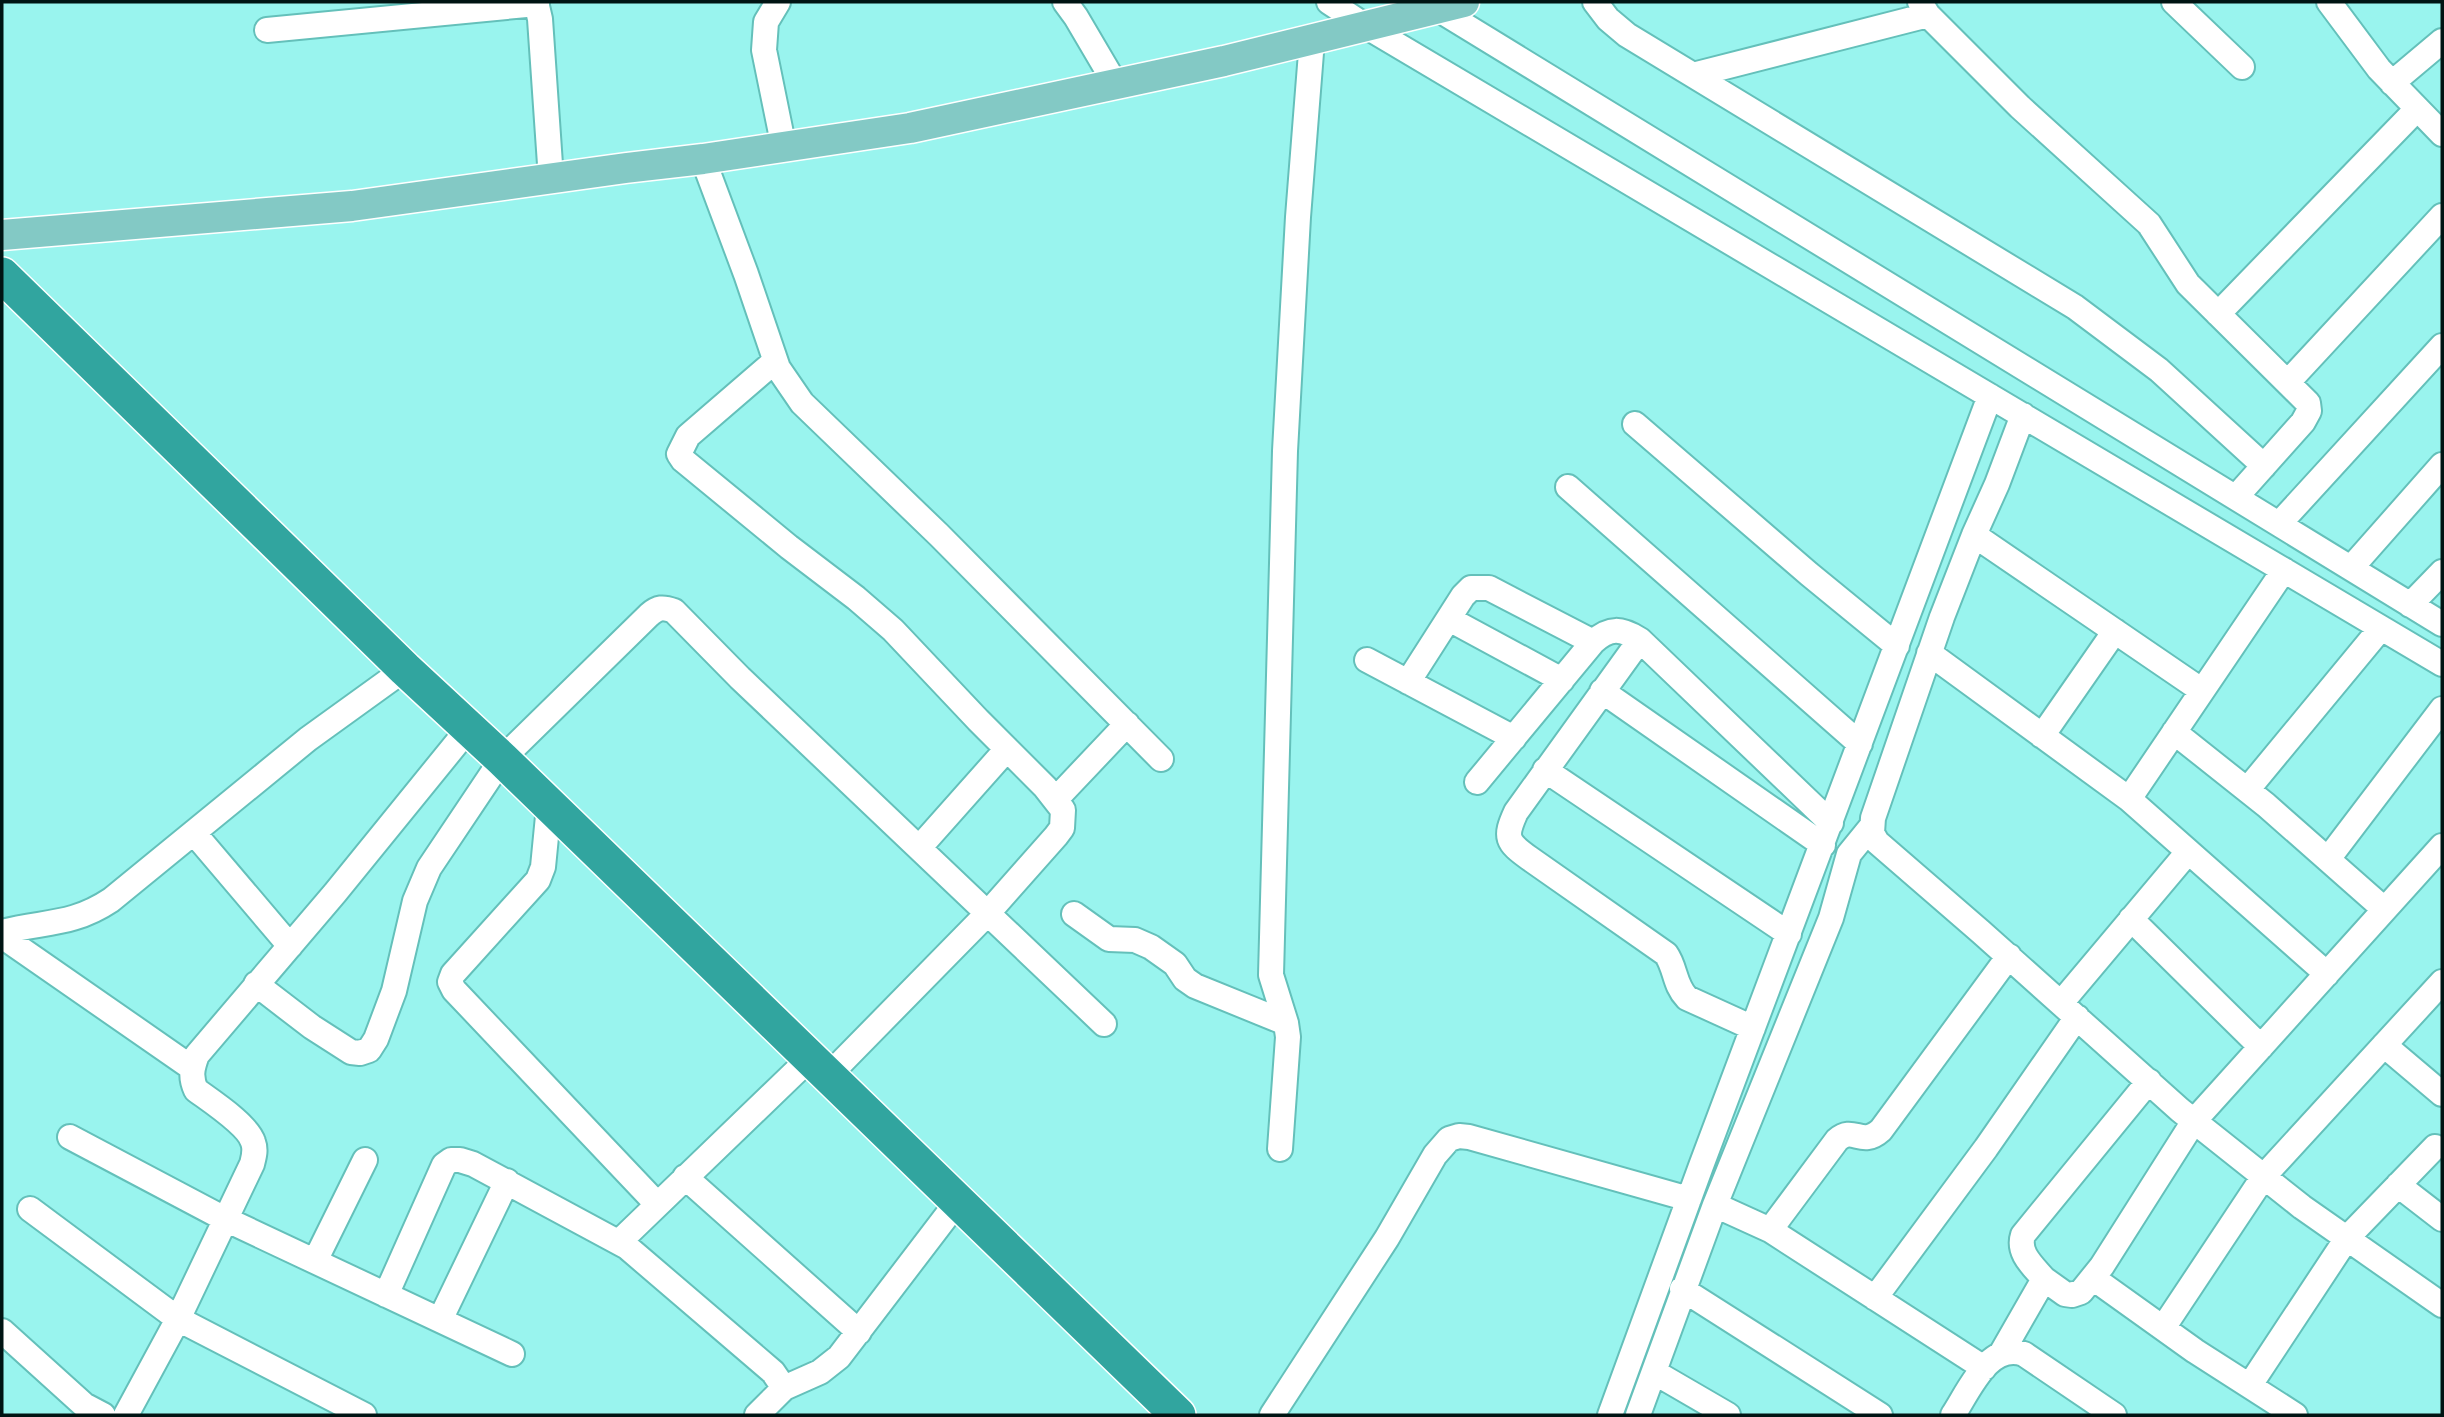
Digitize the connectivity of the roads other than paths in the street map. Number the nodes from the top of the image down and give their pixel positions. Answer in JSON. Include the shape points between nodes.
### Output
{"nodes":[{"id":1,"x":778,"y":2,"type":"edge"},
{"id":2,"x":1065,"y":2,"type":"edge"},
{"id":3,"x":1329,"y":2,"type":"edge"},
{"id":4,"x":1595,"y":2,"type":"edge"},
{"id":5,"x":2174,"y":2,"type":"edge"},
{"id":6,"x":2329,"y":2,"type":"edge"},
{"id":7,"x":1436,"y":6,"type":"edge"},
{"id":8,"x":541,"y":7,"type":"edge"},
{"id":9,"x":1924,"y":8,"type":"edge"},
{"id":10,"x":1373,"y":25,"type":"junction"},
{"id":11,"x":267,"y":30,"type":"dead end"},
{"id":12,"x":1312,"y":40,"type":"junction"},
{"id":13,"x":2442,"y":41,"type":"edge"},
{"id":14,"x":2242,"y":68,"type":"dead end"},
{"id":15,"x":1693,"y":75,"type":"junction"},
{"id":16,"x":2392,"y":83,"type":"junction"},
{"id":17,"x":1116,"y":85,"type":"junction"},
{"id":18,"x":2417,"y":109,"type":"junction"},
{"id":19,"x":2442,"y":134,"type":"edge"},
{"id":20,"x":784,"y":148,"type":"junction"},
{"id":21,"x":703,"y":159,"type":"junction"},
{"id":22,"x":551,"y":179,"type":"junction"},
{"id":23,"x":2442,"y":216,"type":"edge"},
{"id":24,"x":2,"y":235,"type":"edge"},
{"id":25,"x":2,"y":275,"type":"edge"},
{"id":26,"x":2218,"y":314,"type":"junction"},
{"id":27,"x":2442,"y":346,"type":"edge"},
{"id":28,"x":775,"y":362,"type":"junction"},
{"id":29,"x":2288,"y":382,"type":"junction"},
{"id":30,"x":1990,"y":396,"type":"junction"},
{"id":31,"x":2023,"y":415,"type":"junction"},
{"id":32,"x":1635,"y":424,"type":"dead end"},
{"id":33,"x":2442,"y":465,"type":"edge"},
{"id":34,"x":2264,"y":466,"type":"junction"},
{"id":35,"x":1567,"y":487,"type":"dead end"},
{"id":36,"x":2236,"y":497,"type":"junction"},
{"id":37,"x":2280,"y":524,"type":"junction"},
{"id":38,"x":1974,"y":535,"type":"junction"},
{"id":39,"x":2351,"y":568,"type":"junction"},
{"id":40,"x":2284,"y":570,"type":"junction"},
{"id":41,"x":2442,"y":572,"type":"edge"},
{"id":42,"x":2410,"y":605,"type":"junction"},
{"id":43,"x":1449,"y":619,"type":"junction"},
{"id":44,"x":2442,"y":624,"type":"edge"},
{"id":45,"x":2381,"y":628,"type":"junction"},
{"id":46,"x":2115,"y":631,"type":"junction"},
{"id":47,"x":1640,"y":640,"type":"junction"},
{"id":48,"x":1593,"y":642,"type":"junction"},
{"id":49,"x":1897,"y":646,"type":"junction"},
{"id":50,"x":1929,"y":653,"type":"junction"},
{"id":51,"x":1367,"y":660,"type":"dead end"},
{"id":52,"x":2442,"y":664,"type":"edge"},
{"id":53,"x":405,"y":669,"type":"junction"},
{"id":54,"x":1562,"y":680,"type":"junction"},
{"id":55,"x":1408,"y":682,"type":"junction"},
{"id":56,"x":2202,"y":690,"type":"junction"},
{"id":57,"x":1602,"y":691,"type":"junction"},
{"id":58,"x":2442,"y":709,"type":"edge"},
{"id":59,"x":1126,"y":724,"type":"junction"},
{"id":60,"x":469,"y":728,"type":"junction"},
{"id":61,"x":2174,"y":732,"type":"junction"},
{"id":62,"x":2042,"y":736,"type":"junction"},
{"id":63,"x":1514,"y":738,"type":"junction"},
{"id":64,"x":1860,"y":744,"type":"junction"},
{"id":65,"x":1007,"y":749,"type":"junction"},
{"id":66,"x":502,"y":759,"type":"junction"},
{"id":67,"x":1161,"y":759,"type":"dead end"},
{"id":68,"x":1545,"y":770,"type":"junction"},
{"id":69,"x":1477,"y":782,"type":"dead end"},
{"id":70,"x":2247,"y":790,"type":"junction"},
{"id":71,"x":1056,"y":799,"type":"junction"},
{"id":72,"x":2129,"y":799,"type":"junction"},
{"id":73,"x":549,"y":806,"type":"junction"},
{"id":74,"x":1871,"y":827,"type":"junction"},
{"id":75,"x":194,"y":833,"type":"junction"},
{"id":76,"x":1827,"y":834,"type":"junction"},
{"id":77,"x":2442,"y":846,"type":"edge"},
{"id":78,"x":919,"y":848,"type":"junction"},
{"id":79,"x":2188,"y":852,"type":"junction"},
{"id":80,"x":2328,"y":859,"type":"junction"},
{"id":81,"x":2384,"y":909,"type":"junction"},
{"id":82,"x":987,"y":914,"type":"junction"},
{"id":83,"x":1074,"y":914,"type":"dead end"},
{"id":84,"x":2132,"y":919,"type":"junction"},
{"id":85,"x":2,"y":934,"type":"edge"},
{"id":86,"x":1789,"y":934,"type":"junction"},
{"id":87,"x":290,"y":946,"type":"junction"},
{"id":88,"x":2009,"y":956,"type":"junction"},
{"id":89,"x":2327,"y":974,"type":"junction"},
{"id":90,"x":2442,"y":982,"type":"edge"},
{"id":91,"x":256,"y":984,"type":"junction"},
{"id":92,"x":2069,"y":1010,"type":"junction"},
{"id":93,"x":1286,"y":1023,"type":"junction"},
{"id":94,"x":1104,"y":1024,"type":"dead end"},
{"id":95,"x":1753,"y":1028,"type":"junction"},
{"id":96,"x":2384,"y":1045,"type":"junction"},
{"id":97,"x":2261,"y":1047,"type":"junction"},
{"id":98,"x":820,"y":1066,"type":"junction"},
{"id":99,"x":192,"y":1068,"type":"junction"},
{"id":100,"x":2149,"y":1082,"type":"junction"},
{"id":101,"x":2442,"y":1094,"type":"edge"},
{"id":102,"x":2194,"y":1121,"type":"junction"},
{"id":103,"x":70,"y":1137,"type":"dead end"},
{"id":104,"x":2435,"y":1147,"type":"dead end"},
{"id":105,"x":1280,"y":1149,"type":"dead end"},
{"id":106,"x":365,"y":1160,"type":"dead end"},
{"id":107,"x":2264,"y":1176,"type":"junction"},
{"id":108,"x":685,"y":1177,"type":"junction"},
{"id":109,"x":507,"y":1181,"type":"junction"},
{"id":110,"x":2398,"y":1185,"type":"junction"},
{"id":111,"x":1689,"y":1199,"type":"junction"},
{"id":112,"x":958,"y":1201,"type":"junction"},
{"id":113,"x":657,"y":1204,"type":"junction"},
{"id":114,"x":1715,"y":1205,"type":"junction"},
{"id":115,"x":30,"y":1209,"type":"dead end"},
{"id":116,"x":225,"y":1219,"type":"junction"},
{"id":117,"x":2442,"y":1219,"type":"edge"},
{"id":118,"x":1770,"y":1230,"type":"junction"},
{"id":119,"x":2347,"y":1238,"type":"junction"},
{"id":120,"x":619,"y":1242,"type":"junction"},
{"id":121,"x":315,"y":1261,"type":"junction"},
{"id":122,"x":2093,"y":1278,"type":"junction"},
{"id":123,"x":2044,"y":1279,"type":"junction"},
{"id":124,"x":1682,"y":1289,"type":"junction"},
{"id":125,"x":386,"y":1295,"type":"junction"},
{"id":126,"x":1875,"y":1298,"type":"junction"},
{"id":127,"x":2442,"y":1306,"type":"edge"},
{"id":128,"x":178,"y":1319,"type":"junction"},
{"id":129,"x":440,"y":1320,"type":"junction"},
{"id":130,"x":2163,"y":1328,"type":"junction"},
{"id":131,"x":2,"y":1331,"type":"edge"},
{"id":132,"x":859,"y":1332,"type":"junction"},
{"id":133,"x":512,"y":1354,"type":"dead end"},
{"id":134,"x":1992,"y":1361,"type":"junction"},
{"id":135,"x":1654,"y":1372,"type":"junction"},
{"id":136,"x":2250,"y":1385,"type":"junction"},
{"id":137,"x":784,"y":1388,"type":"junction"},
{"id":138,"x":1956,"y":1414,"type":"edge"},
{"id":139,"x":103,"y":1415,"type":"edge"},
{"id":140,"x":126,"y":1415,"type":"edge"},
{"id":141,"x":364,"y":1415,"type":"edge"},
{"id":142,"x":757,"y":1415,"type":"edge"},
{"id":143,"x":1178,"y":1415,"type":"edge"},
{"id":144,"x":1272,"y":1415,"type":"edge"},
{"id":145,"x":1610,"y":1415,"type":"edge"},
{"id":146,"x":1638,"y":1415,"type":"edge"},
{"id":147,"x":1728,"y":1415,"type":"edge"},
{"id":148,"x":1880,"y":1415,"type":"edge"},
{"id":149,"x":2114,"y":1415,"type":"edge"},
{"id":150,"x":2295,"y":1415,"type":"edge"}],
"edges":[{"from":1,"to":20,"type":"street","via":[[766,22],[765,50]]},
{"from":2,"to":17,"type":"street"},
{"from":3,"to":10,"type":"street"},
{"from":4,"to":15,"type":"street","via":[[1627,35]]},
{"from":5,"to":14,"type":"street"},
{"from":6,"to":16,"type":"street"},
{"from":7,"to":10,"type":"main road"},
{"from":7,"to":36,"type":"street"},
{"from":8,"to":11,"type":"street"},
{"from":8,"to":22,"type":"street"},
{"from":9,"to":15,"type":"street"},
{"from":9,"to":26,"type":"street","via":[[2020,107],[2149,224],[2188,284]]},
{"from":10,"to":12,"type":"main road"},
{"from":10,"to":30,"type":"street"},
{"from":12,"to":17,"type":"main road"},
{"from":12,"to":93,"type":"street","via":[[1285,451],[1271,937],[1271,975]]},
{"from":13,"to":16,"type":"street"},
{"from":15,"to":34,"type":"street","via":[[2075,307],[2159,370]]},
{"from":16,"to":18,"type":"street"},
{"from":17,"to":20,"type":"main road","via":[[910,128]]},
{"from":18,"to":19,"type":"street"},
{"from":18,"to":26,"type":"street"},
{"from":20,"to":21,"type":"main road"},
{"from":21,"to":22,"type":"main road"},
{"from":21,"to":28,"type":"street"},
{"from":22,"to":24,"type":"main road","via":[[352,206]]},
{"from":23,"to":29,"type":"street"},
{"from":25,"to":53,"type":"highway"},
{"from":26,"to":29,"type":"street"},
{"from":27,"to":37,"type":"street"},
{"from":28,"to":59,"type":"street","via":[[802,403]]},
{"from":28,"to":65,"type":"street","via":[[696,428],[678,454],[893,630]]},
{"from":29,"to":34,"type":"street","via":[[2308,403],[2309,411]]},
{"from":30,"to":31,"type":"street"},
{"from":30,"to":49,"type":"street"},
{"from":31,"to":38,"type":"street"},
{"from":31,"to":40,"type":"street"},
{"from":32,"to":49,"type":"street"},
{"from":33,"to":39,"type":"street"},
{"from":34,"to":36,"type":"street"},
{"from":35,"to":64,"type":"street"},
{"from":36,"to":37,"type":"street"},
{"from":37,"to":39,"type":"street"},
{"from":38,"to":46,"type":"street"},
{"from":38,"to":50,"type":"street"},
{"from":39,"to":42,"type":"street"},
{"from":40,"to":45,"type":"street"},
{"from":40,"to":56,"type":"street"},
{"from":41,"to":42,"type":"street"},
{"from":42,"to":44,"type":"street"},
{"from":43,"to":48,"type":"street","via":[[1463,596],[1480,587]]},
{"from":43,"to":54,"type":"street"},
{"from":43,"to":55,"type":"street"},
{"from":45,"to":52,"type":"street"},
{"from":45,"to":70,"type":"street"},
{"from":46,"to":56,"type":"street"},
{"from":46,"to":62,"type":"street"},
{"from":47,"to":48,"type":"street","via":[[1612,630]]},
{"from":47,"to":57,"type":"street"},
{"from":47,"to":76,"type":"street"},
{"from":48,"to":54,"type":"street"},
{"from":49,"to":64,"type":"street"},
{"from":50,"to":62,"type":"street"},
{"from":50,"to":74,"type":"street"},
{"from":51,"to":55,"type":"street"},
{"from":53,"to":60,"type":"highway"},
{"from":53,"to":75,"type":"street","via":[[308,739]]},
{"from":54,"to":63,"type":"street"},
{"from":55,"to":63,"type":"street"},
{"from":56,"to":61,"type":"street"},
{"from":57,"to":68,"type":"street"},
{"from":57,"to":76,"type":"street"},
{"from":58,"to":80,"type":"street"},
{"from":59,"to":67,"type":"street"},
{"from":59,"to":71,"type":"street"},
{"from":60,"to":66,"type":"highway"},
{"from":60,"to":87,"type":"street"},
{"from":61,"to":70,"type":"street"},
{"from":61,"to":72,"type":"street"},
{"from":62,"to":72,"type":"street"},
{"from":63,"to":69,"type":"street"},
{"from":64,"to":76,"type":"street"},
{"from":65,"to":71,"type":"street"},
{"from":65,"to":78,"type":"street"},
{"from":66,"to":73,"type":"highway"},
{"from":66,"to":78,"type":"street","via":[[655,609],[664,607],[674,611]]},
{"from":66,"to":91,"type":"street","via":[[419,888],[394,991],[369,1050],[351,1052]]},
{"from":68,"to":86,"type":"street"},
{"from":68,"to":95,"type":"street","via":[[1509,828],[1512,846],[1666,954],[1679,990],[1687,998]]},
{"from":70,"to":80,"type":"street"},
{"from":71,"to":82,"type":"street","via":[[1063,810],[1062,828]]},
{"from":72,"to":79,"type":"street"},
{"from":73,"to":98,"type":"highway"},
{"from":73,"to":113,"type":"street","via":[[538,880],[450,982]]},
{"from":74,"to":88,"type":"street","via":[[1877,842]]},
{"from":74,"to":114,"type":"street","via":[[1849,854],[1831,918]]},
{"from":75,"to":85,"type":"street","via":[[96,911]]},
{"from":75,"to":87,"type":"street"},
{"from":76,"to":86,"type":"street"},
{"from":77,"to":81,"type":"street"},
{"from":78,"to":82,"type":"street"},
{"from":79,"to":84,"type":"street"},
{"from":79,"to":89,"type":"street"},
{"from":80,"to":81,"type":"street"},
{"from":81,"to":89,"type":"street"},
{"from":82,"to":94,"type":"street"},
{"from":82,"to":98,"type":"street"},
{"from":83,"to":93,"type":"street","via":[[1109,939],[1135,940],[1151,947],[1195,986]]},
{"from":84,"to":92,"type":"street"},
{"from":84,"to":97,"type":"street"},
{"from":85,"to":99,"type":"street"},
{"from":86,"to":95,"type":"street"},
{"from":87,"to":91,"type":"street"},
{"from":88,"to":92,"type":"street"},
{"from":88,"to":118,"type":"street","via":[[1881,1130],[1873,1137],[1843,1135]]},
{"from":89,"to":97,"type":"street"},
{"from":90,"to":96,"type":"street"},
{"from":91,"to":99,"type":"street","via":[[197,1055]]},
{"from":92,"to":100,"type":"street"},
{"from":92,"to":126,"type":"street","via":[[1986,1149]]},
{"from":93,"to":105,"type":"street"},
{"from":95,"to":111,"type":"street"},
{"from":96,"to":101,"type":"street"},
{"from":96,"to":107,"type":"street"},
{"from":97,"to":102,"type":"street"},
{"from":98,"to":108,"type":"street"},
{"from":98,"to":112,"type":"highway"},
{"from":99,"to":116,"type":"street","via":[[196,1090],[253,1140],[253,1164]]},
{"from":100,"to":102,"type":"street"},
{"from":100,"to":123,"type":"street","via":[[2023,1235],[2021,1248]]},
{"from":102,"to":107,"type":"street"},
{"from":102,"to":122,"type":"street"},
{"from":103,"to":116,"type":"street"},
{"from":104,"to":110,"type":"street"},
{"from":106,"to":121,"type":"street"},
{"from":107,"to":119,"type":"street"},
{"from":107,"to":130,"type":"street"},
{"from":108,"to":113,"type":"street"},
{"from":108,"to":132,"type":"street"},
{"from":109,"to":120,"type":"street"},
{"from":109,"to":125,"type":"street","via":[[460,1160],[444,1165]]},
{"from":109,"to":129,"type":"street"},
{"from":110,"to":117,"type":"street"},
{"from":110,"to":119,"type":"street"},
{"from":111,"to":144,"type":"street","via":[[1468,1137],[1449,1139]]},
{"from":111,"to":145,"type":"street"},
{"from":112,"to":132,"type":"street"},
{"from":112,"to":143,"type":"highway"},
{"from":113,"to":120,"type":"street"},
{"from":114,"to":118,"type":"street"},
{"from":114,"to":124,"type":"street"},
{"from":115,"to":128,"type":"street"},
{"from":116,"to":121,"type":"street"},
{"from":116,"to":128,"type":"street"},
{"from":118,"to":126,"type":"street"},
{"from":119,"to":127,"type":"street"},
{"from":119,"to":136,"type":"street"},
{"from":120,"to":137,"type":"street","via":[[773,1372]]},
{"from":121,"to":125,"type":"street"},
{"from":122,"to":123,"type":"street","via":[[2072,1295]]},
{"from":122,"to":130,"type":"street"},
{"from":123,"to":134,"type":"street"},
{"from":124,"to":135,"type":"street"},
{"from":124,"to":148,"type":"street"},
{"from":125,"to":129,"type":"street"},
{"from":126,"to":134,"type":"street"},
{"from":128,"to":140,"type":"street"},
{"from":128,"to":141,"type":"street"},
{"from":129,"to":133,"type":"street"},
{"from":130,"to":136,"type":"street"},
{"from":131,"to":139,"type":"street","via":[[84,1405]]},
{"from":132,"to":137,"type":"street","via":[[828,1367]]},
{"from":134,"to":138,"type":"street"},
{"from":134,"to":149,"type":"street","via":[[2011,1350],[2024,1354]]},
{"from":135,"to":146,"type":"street"},
{"from":135,"to":147,"type":"street"},
{"from":136,"to":150,"type":"street"},
{"from":137,"to":142,"type":"street"}]}
